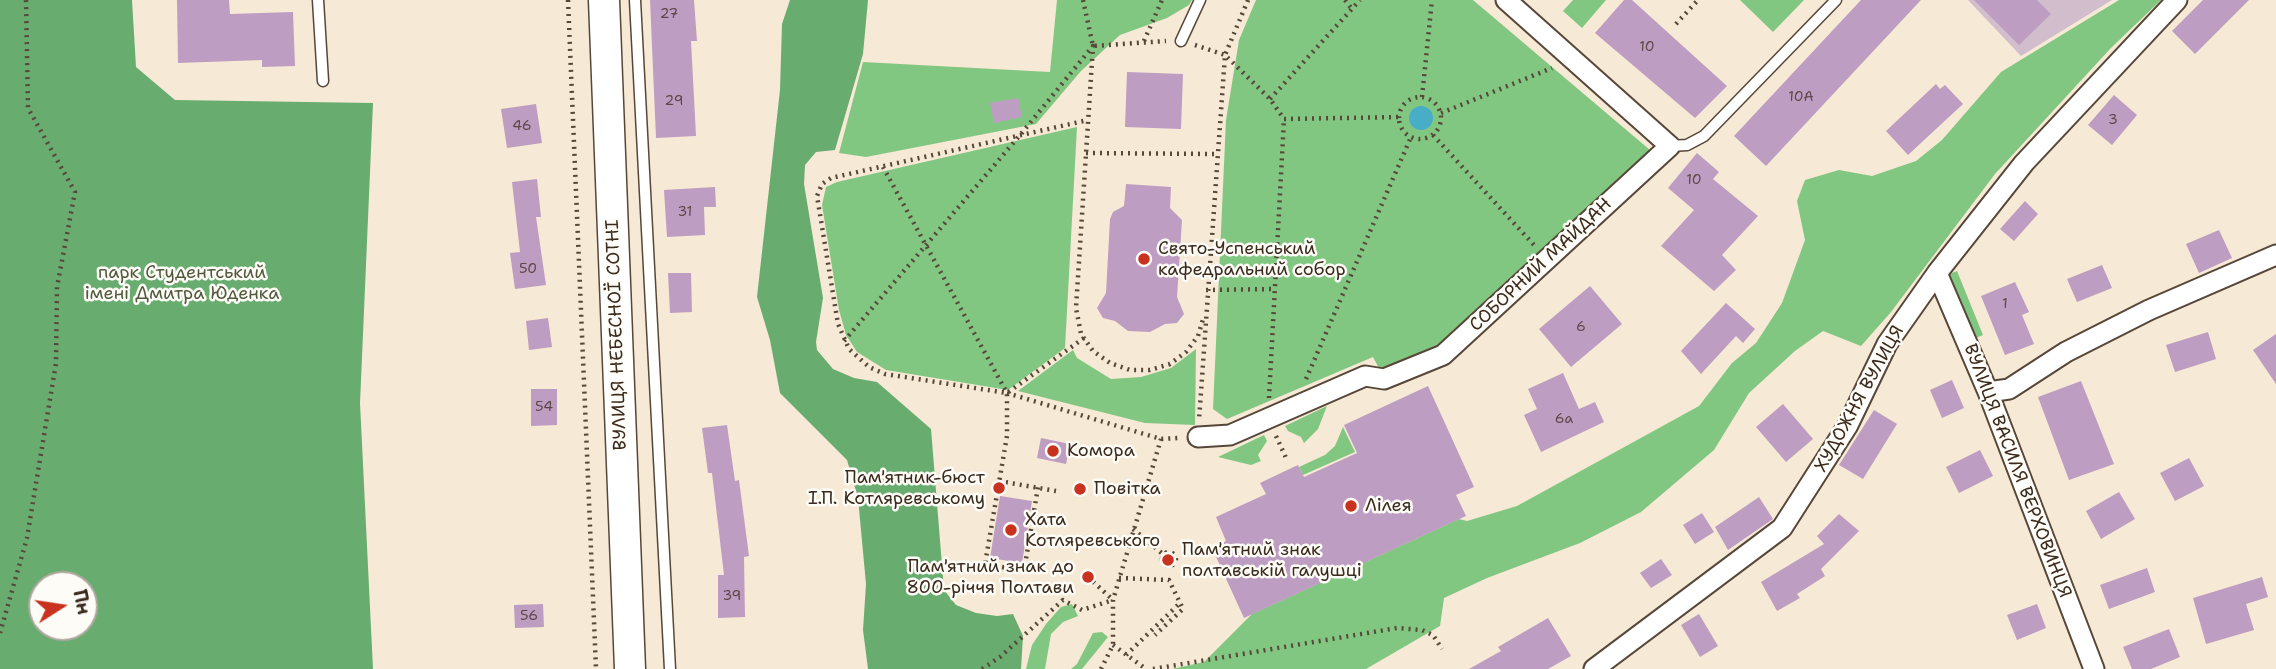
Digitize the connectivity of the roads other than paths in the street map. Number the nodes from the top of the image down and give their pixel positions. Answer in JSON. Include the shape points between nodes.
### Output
{"nodes":[{"id":1,"x":318,"y":0,"type":"edge"},
{"id":2,"x":604,"y":0,"type":"edge"},
{"id":3,"x":635,"y":0,"type":"edge"},
{"id":4,"x":1200,"y":0,"type":"edge"},
{"id":5,"x":1506,"y":0,"type":"edge"},
{"id":6,"x":1836,"y":0,"type":"edge"},
{"id":7,"x":2177,"y":0,"type":"edge"},
{"id":8,"x":1181,"y":41,"type":"road end"},
{"id":9,"x":323,"y":81,"type":"dead end"},
{"id":10,"x":1670,"y":146,"type":"junction"},
{"id":11,"x":2276,"y":255,"type":"edge"},
{"id":12,"x":1937,"y":273,"type":"junction"},
{"id":13,"x":1988,"y":392,"type":"junction"},
{"id":14,"x":1198,"y":437,"type":"road end"},
{"id":15,"x":630,"y":669,"type":"edge"},
{"id":16,"x":670,"y":669,"type":"edge"},
{"id":17,"x":1594,"y":669,"type":"edge"},
{"id":18,"x":2094,"y":669,"type":"edge"}],
"edges":[{"from":1,"to":9,"type":"lane"},
{"from":2,"to":15,"type":"main road","name":"ВУЛИЦЯ НЕБЕСНОЇ СОТНІ"},
{"from":3,"to":16,"type":"lane"},
{"from":4,"to":8,"type":"lane"},
{"from":5,"to":10,"type":"street"},
{"from":6,"to":10,"type":"lane","via":[[1704,136],[1687,145]]},
{"from":7,"to":12,"type":"street","name":"ХУДОЖНЯ ВУЛИЦЯ","via":[[2024,163]]},
{"from":10,"to":14,"type":"street","name":"СОБОРНИЙ МАЙДАН","via":[[1443,355],[1384,379],[1365,376],[1230,435]]},
{"from":11,"to":13,"type":"street","via":[[2149,310],[2066,352],[2009,389]]},
{"from":12,"to":13,"type":"street","name":"ВУЛИЦЯ ВАСИЛЯ ВЕРХОВИНЦЯ"},
{"from":12,"to":17,"type":"street","name":"ХУДОЖНЯ ВУЛИЦЯ","via":[[1887,344],[1848,425],[1782,528]]},
{"from":13,"to":18,"type":"street","name":"ВУЛИЦЯ ВАСИЛЯ ВЕРХОВИНЦЯ"}]}
